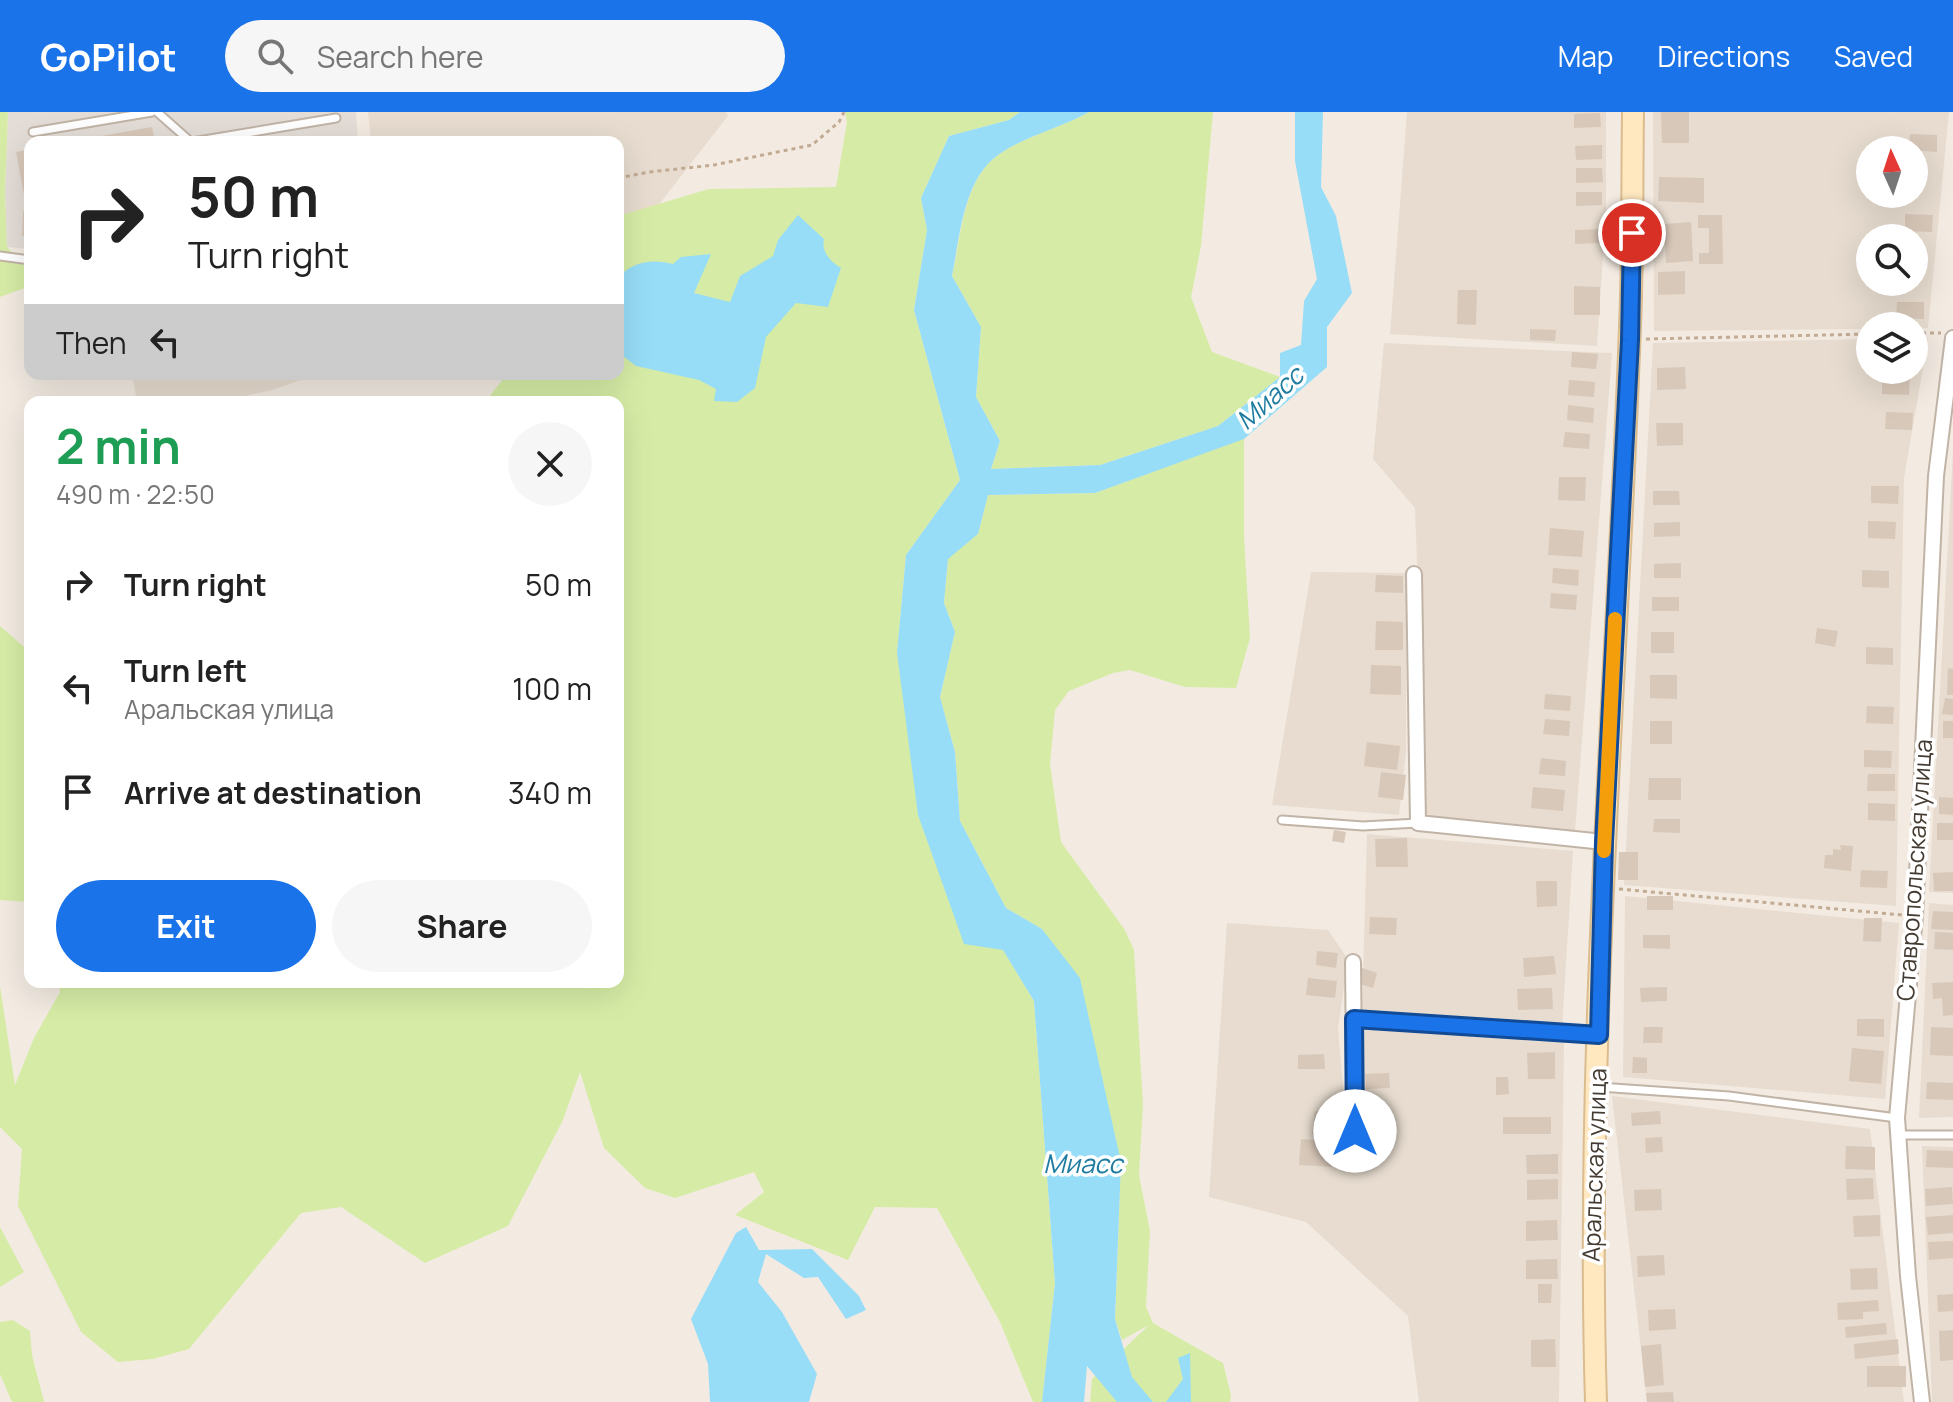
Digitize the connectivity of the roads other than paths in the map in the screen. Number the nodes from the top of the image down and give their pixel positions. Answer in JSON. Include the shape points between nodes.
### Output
{"nodes":[{"id":1,"x":154,"y":112,"type":"edge"},
{"id":2,"x":1633,"y":112,"type":"edge"},
{"id":3,"x":336,"y":118,"type":"dead end"},
{"id":4,"x":33,"y":132,"type":"dead end"},
{"id":5,"x":184,"y":136,"type":"edge"},
{"id":6,"x":228,"y":136,"type":"edge"},
{"id":7,"x":0,"y":256,"type":"edge"},
{"id":8,"x":24,"y":259,"type":"edge"},
{"id":9,"x":1953,"y":335,"type":"edge"},
{"id":10,"x":1951,"y":386,"type":"edge"},
{"id":11,"x":1414,"y":574,"type":"dead end"},
{"id":12,"x":1282,"y":820,"type":"dead end"},
{"id":13,"x":1418,"y":823,"type":"junction"},
{"id":14,"x":1604,"y":842,"type":"junction"},
{"id":15,"x":1353,"y":962,"type":"dead end"},
{"id":16,"x":1354,"y":1019,"type":"junction"},
{"id":17,"x":1599,"y":1035,"type":"junction"},
{"id":18,"x":1597,"y":1087,"type":"junction"},
{"id":19,"x":1897,"y":1118,"type":"junction"},
{"id":20,"x":1898,"y":1135,"type":"junction"},
{"id":21,"x":1953,"y":1135,"type":"edge"},
{"id":22,"x":1355,"y":1159,"type":"dead end"},
{"id":23,"x":1596,"y":1402,"type":"edge"},
{"id":24,"x":1922,"y":1402,"type":"edge"}],
"edges":[{"from":1,"to":4,"type":"lane"},
{"from":1,"to":5,"type":"lane"},
{"from":2,"to":14,"type":"street","name":"Аральская улица","via":[[1630,340]]},
{"from":3,"to":6,"type":"lane"},
{"from":7,"to":8,"type":"lane"},
{"from":9,"to":10,"type":"street","name":"Ставропольская улица"},
{"from":10,"to":19,"type":"street","name":"Ставропольская улица","via":[[1936,476],[1915,916]]},
{"from":11,"to":13,"type":"street"},
{"from":12,"to":13,"type":"lane","via":[[1363,826]]},
{"from":13,"to":14,"type":"street"},
{"from":14,"to":17,"type":"street","name":"Аральская улица"},
{"from":15,"to":16,"type":"street"},
{"from":16,"to":17,"type":"street"},
{"from":16,"to":22,"type":"street"},
{"from":17,"to":18,"type":"street","name":"Аральская улица"},
{"from":18,"to":19,"type":"lane","via":[[1729,1096]]},
{"from":18,"to":23,"type":"street","name":"Аральская улица","via":[[1592,1279]]},
{"from":19,"to":20,"type":"street","name":"Ставропольская улица"},
{"from":20,"to":21,"type":"lane"},
{"from":20,"to":24,"type":"street","name":"Ставропольская улица"}]}
